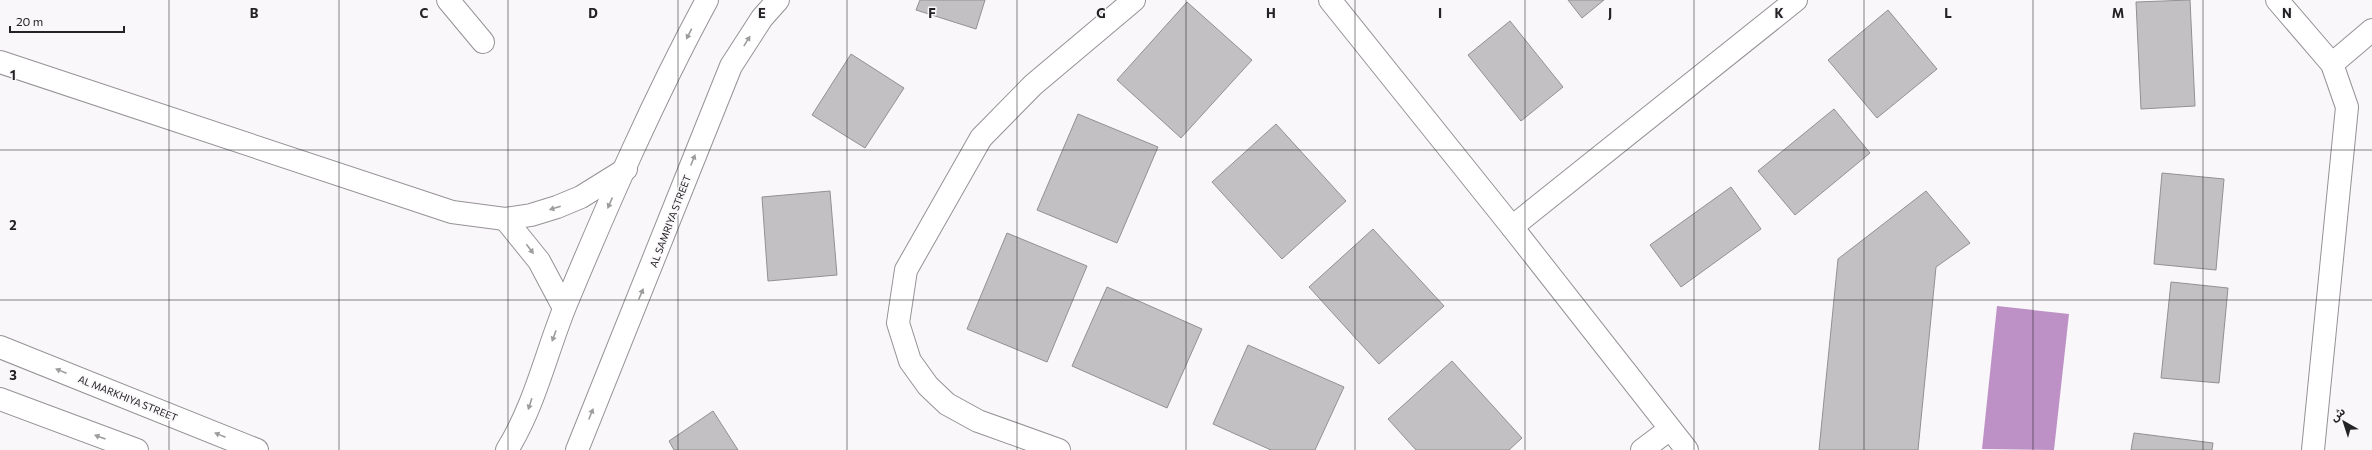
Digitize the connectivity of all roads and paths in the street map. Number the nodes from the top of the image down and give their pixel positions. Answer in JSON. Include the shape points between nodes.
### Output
{"nodes":[{"id":1,"x":448,"y":0,"type":"edge"},
{"id":2,"x":707,"y":0,"type":"edge"},
{"id":3,"x":778,"y":0,"type":"edge"},
{"id":4,"x":1134,"y":0,"type":"edge"},
{"id":5,"x":1330,"y":0,"type":"edge"},
{"id":6,"x":1796,"y":0,"type":"edge"},
{"id":7,"x":2277,"y":0,"type":"edge"},
{"id":8,"x":2372,"y":30,"type":"edge"},
{"id":9,"x":483,"y":42,"type":"dead end"},
{"id":10,"x":0,"y":62,"type":"edge"},
{"id":11,"x":2332,"y":64,"type":"junction"},
{"id":12,"x":626,"y":169,"type":"junction"},
{"id":13,"x":505,"y":219,"type":"junction"},
{"id":14,"x":1512,"y":226,"type":"junction"},
{"id":15,"x":564,"y":308,"type":"junction"},
{"id":16,"x":0,"y":347,"type":"edge"},
{"id":17,"x":0,"y":399,"type":"edge"},
{"id":18,"x":1670,"y":429,"type":"junction"},
{"id":19,"x":137,"y":450,"type":"edge"},
{"id":20,"x":256,"y":450,"type":"edge"},
{"id":21,"x":507,"y":450,"type":"edge"},
{"id":22,"x":577,"y":450,"type":"edge"},
{"id":23,"x":1059,"y":450,"type":"edge"},
{"id":24,"x":1642,"y":450,"type":"edge"},
{"id":25,"x":1687,"y":450,"type":"edge"},
{"id":26,"x":2313,"y":450,"type":"edge"}],
"edges":[{"from":1,"to":9,"type":"main road"},
{"from":2,"to":12,"type":"main road","one_way":true,"via":[[640,133]]},
{"from":22,"to":3,"type":"main road","name":"AL SAMRIYA STREET","one_way":true,"via":[[732,66],[762,18]]},
{"from":4,"to":23,"type":"main road","via":[[1033,85],[981,138],[906,270],[898,323],[910,361],[928,386],[947,404],[978,421]]},
{"from":5,"to":14,"type":"main road"},
{"from":6,"to":14,"type":"main road"},
{"from":7,"to":11,"type":"main road"},
{"from":8,"to":11,"type":"main road"},
{"from":10,"to":13,"type":"main road","via":[[438,208]]},
{"from":11,"to":26,"type":"main road","via":[[2347,107],[2346,130]]},
{"from":12,"to":13,"type":"main road","one_way":true,"via":[[581,197],[557,207]]},
{"from":12,"to":15,"type":"main road","one_way":true},
{"from":13,"to":15,"type":"main road","one_way":true,"via":[[539,261]]},
{"from":14,"to":18,"type":"main road"},
{"from":15,"to":21,"type":"main road","one_way":true,"via":[[527,415]]},
{"from":20,"to":16,"type":"main road","name":"AL MARKHIYA STREET","one_way":true},
{"from":19,"to":17,"type":"main road","one_way":true},
{"from":18,"to":24,"type":"main road"},
{"from":18,"to":25,"type":"main road"}]}
